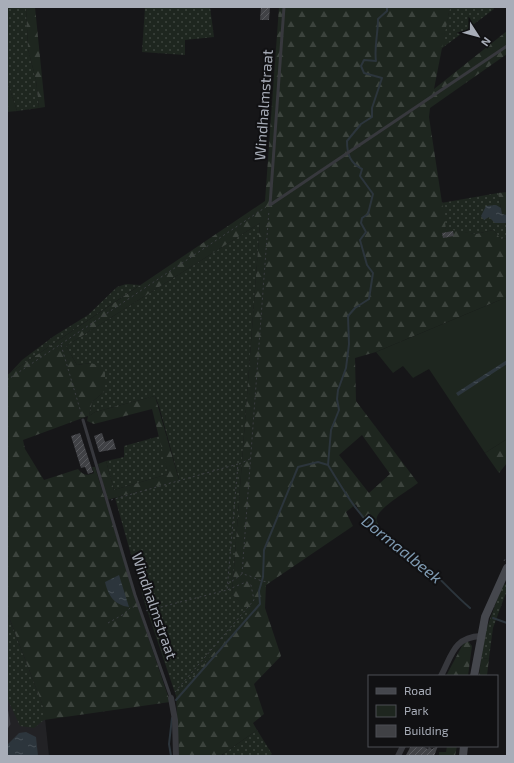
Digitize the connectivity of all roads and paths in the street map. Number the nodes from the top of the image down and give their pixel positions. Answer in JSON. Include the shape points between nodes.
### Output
{"nodes":[{"id":1,"x":284,"y":7,"type":"edge"},
{"id":2,"x":507,"y":46,"type":"edge"},
{"id":3,"x":270,"y":205,"type":"junction"},
{"id":4,"x":61,"y":344,"type":"junction"},
{"id":5,"x":7,"y":380,"type":"edge"},
{"id":6,"x":83,"y":420,"type":"joint"},
{"id":7,"x":250,"y":459,"type":"junction"},
{"id":8,"x":238,"y":464,"type":"junction"},
{"id":9,"x":106,"y":501,"type":"junction"},
{"id":10,"x":507,"y":568,"type":"edge"},
{"id":11,"x":242,"y":574,"type":"junction"},
{"id":12,"x":269,"y":582,"type":"dead end"},
{"id":13,"x":228,"y":584,"type":"junction"},
{"id":14,"x":227,"y":590,"type":"junction"},
{"id":15,"x":139,"y":607,"type":"junction"},
{"id":16,"x":141,"y":612,"type":"junction"},
{"id":17,"x":108,"y":623,"type":"dead end"},
{"id":18,"x":481,"y":636,"type":"junction"},
{"id":19,"x":442,"y":675,"type":"edge"},
{"id":20,"x":474,"y":675,"type":"edge"},
{"id":21,"x":171,"y":698,"type":"junction"},
{"id":22,"x":7,"y":712,"type":"edge"},
{"id":23,"x":7,"y":727,"type":"edge"},
{"id":24,"x":402,"y":747,"type":"edge"},
{"id":25,"x":176,"y":756,"type":"edge"},
{"id":26,"x":398,"y":756,"type":"edge"}],
"edges":[{"from":1,"to":3,"type":"lane","name":"Windhalmstraat"},
{"from":2,"to":3,"type":"lane"},
{"from":3,"to":4,"type":"path"},
{"from":3,"to":7,"type":"path"},
{"from":4,"to":5,"type":"path"},
{"from":4,"to":6,"type":"path"},
{"from":6,"to":9,"type":"lane","name":"Windhalmstraat"},
{"from":7,"to":8,"type":"path"},
{"from":7,"to":11,"type":"path"},
{"from":8,"to":9,"type":"path"},
{"from":8,"to":13,"type":"path"},
{"from":9,"to":15,"type":"lane","name":"Windhalmstraat"},
{"from":10,"to":18,"type":"street","via":[[488,610]]},
{"from":11,"to":12,"type":"path","via":[[250,575],[257,581]]},
{"from":11,"to":13,"type":"path"},
{"from":13,"to":14,"type":"path"},
{"from":14,"to":16,"type":"path"},
{"from":14,"to":21,"type":"path","via":[[246,582],[251,585],[254,600]]},
{"from":15,"to":16,"type":"lane","name":"Windhalmstraat"},
{"from":15,"to":17,"type":"path","via":[[131,607]]},
{"from":16,"to":21,"type":"lane","name":"Windhalmstraat"},
{"from":18,"to":19,"type":"street","via":[[466,637],[458,644]]},
{"from":18,"to":20,"type":"street"},
{"from":21,"to":25,"type":"street","name":"Windhalmstraat"},
{"from":22,"to":23,"type":"lane"},
{"from":24,"to":26,"type":"street"}]}
